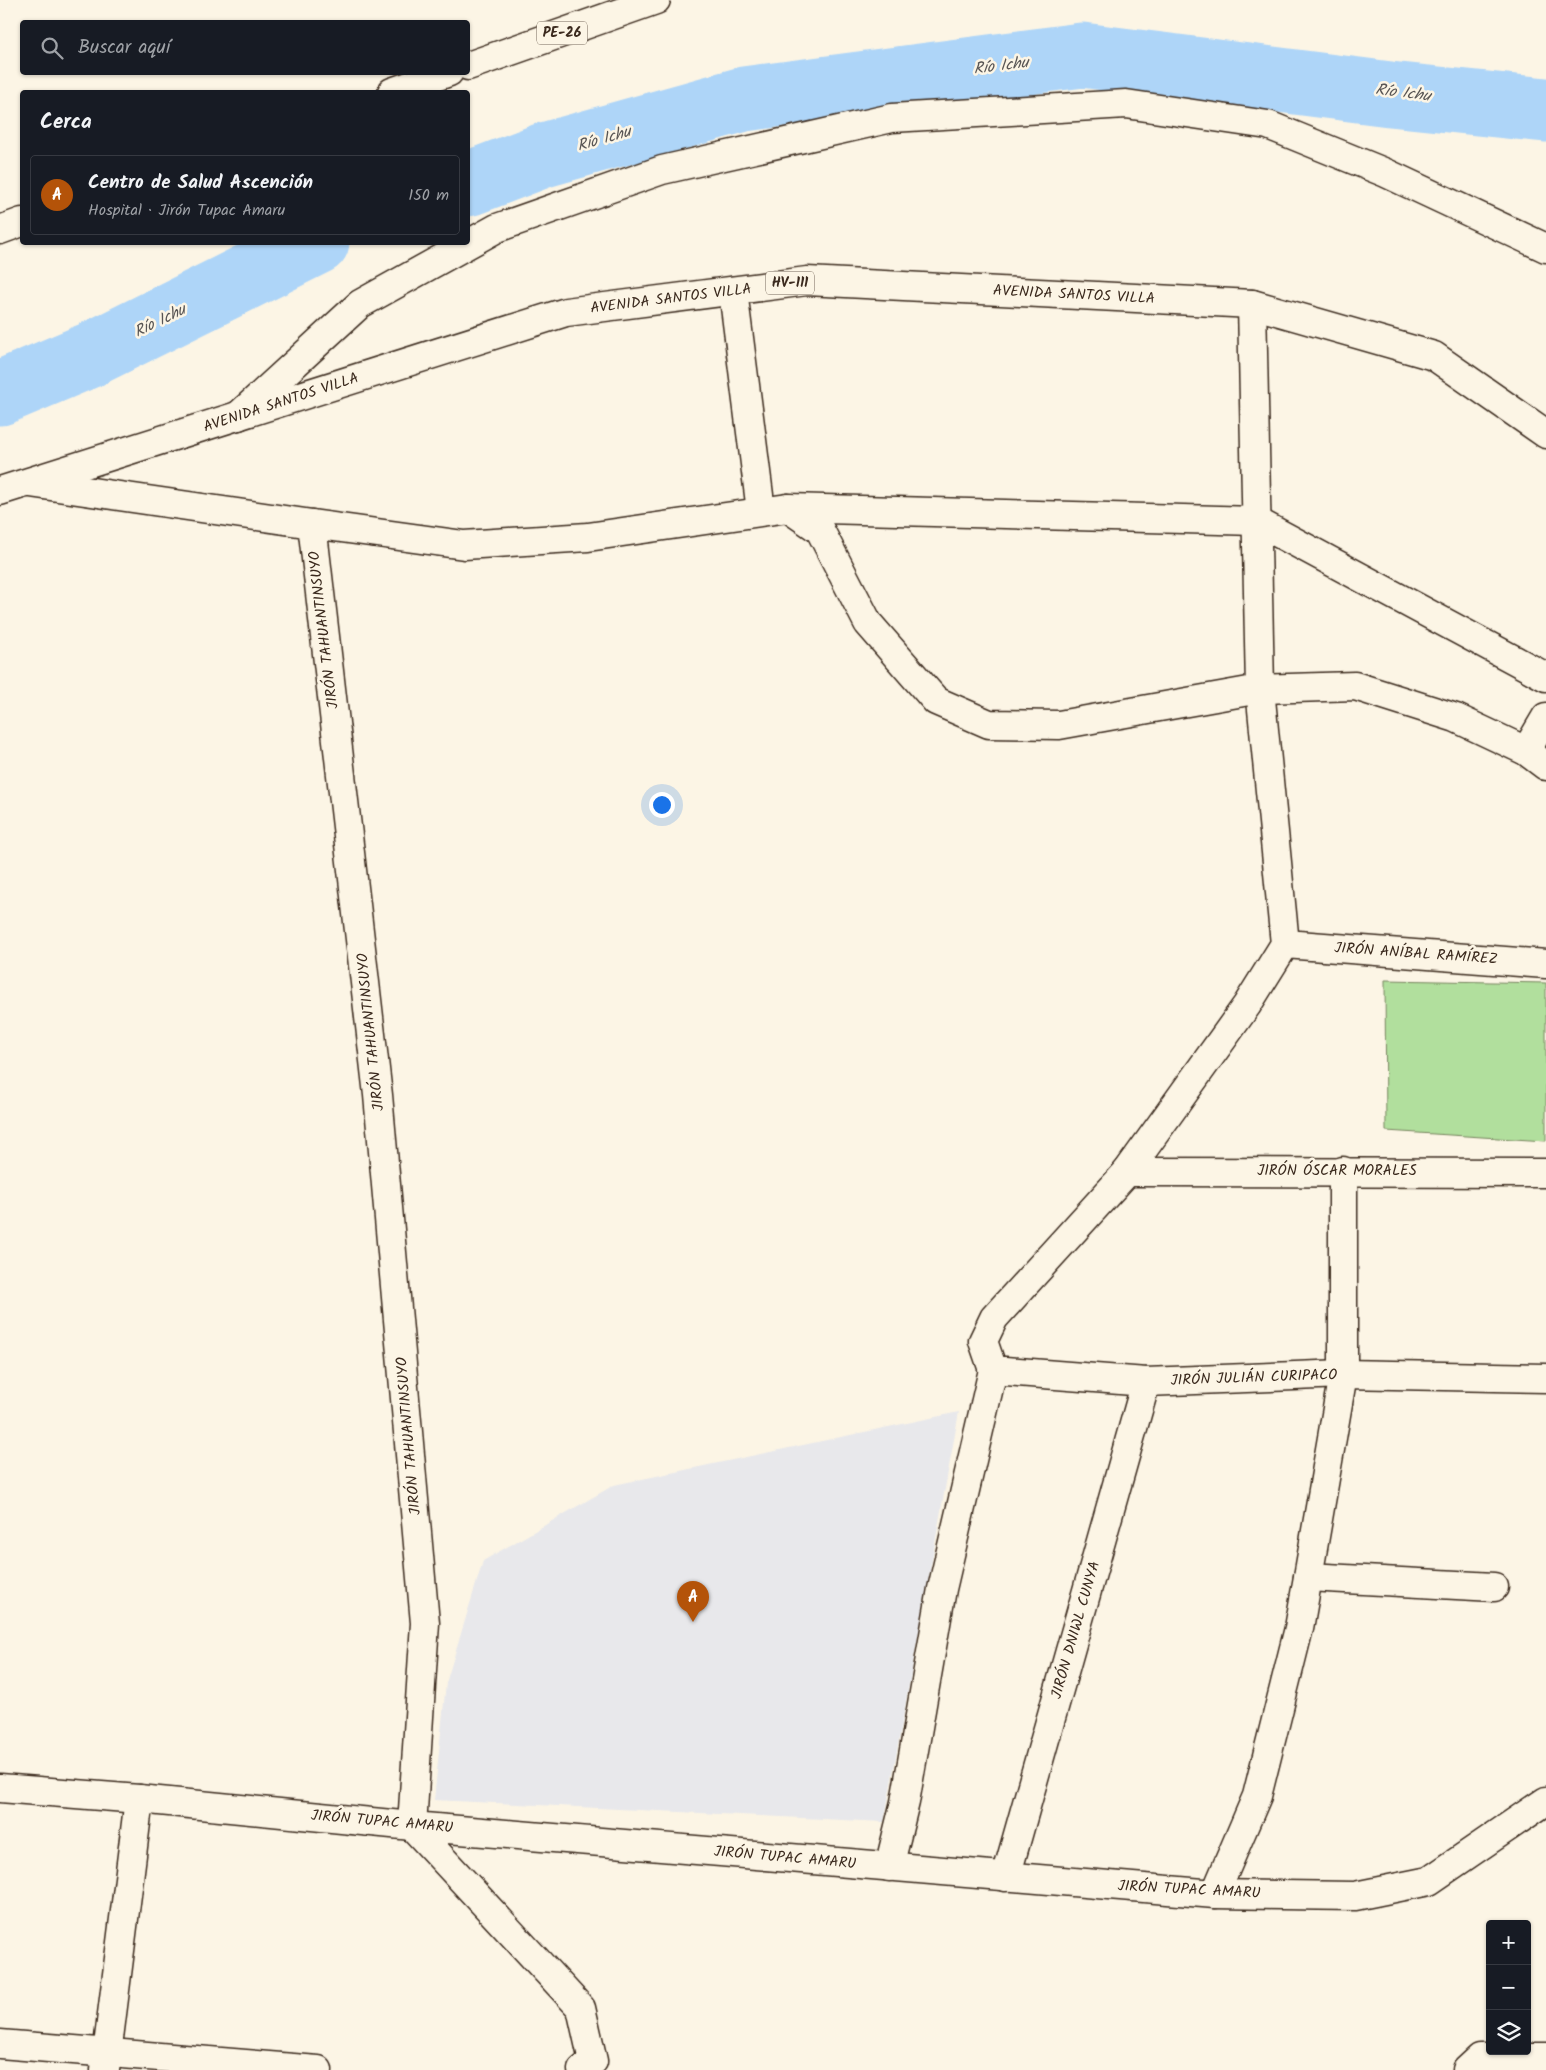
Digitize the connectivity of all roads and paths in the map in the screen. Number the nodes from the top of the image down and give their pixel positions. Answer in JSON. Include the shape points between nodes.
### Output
{"nodes":[{"id":1,"x":656,"y":0,"type":"edge"},
{"id":2,"x":470,"y":65,"type":"edge"},
{"id":3,"x":440,"y":75,"type":"edge"},
{"id":4,"x":398,"y":90,"type":"edge"},
{"id":5,"x":20,"y":223,"type":"edge"},
{"id":6,"x":0,"y":230,"type":"edge"},
{"id":7,"x":470,"y":243,"type":"edge"},
{"id":8,"x":466,"y":245,"type":"edge"},
{"id":9,"x":1546,"y":248,"type":"edge"},
{"id":10,"x":733,"y":291,"type":"junction"},
{"id":11,"x":1252,"y":304,"type":"junction"},
{"id":12,"x":238,"y":416,"type":"junction"},
{"id":13,"x":1546,"y":434,"type":"edge"},
{"id":14,"x":30,"y":483,"type":"junction"},
{"id":15,"x":0,"y":491,"type":"edge"},
{"id":16,"x":788,"y":508,"type":"junction"},
{"id":17,"x":760,"y":511,"type":"junction"},
{"id":18,"x":1256,"y":520,"type":"junction"},
{"id":19,"x":312,"y":524,"type":"junction"},
{"id":20,"x":1546,"y":677,"type":"edge"},
{"id":21,"x":1260,"y":690,"type":"junction"},
{"id":22,"x":1546,"y":717,"type":"edge"},
{"id":23,"x":1536,"y":758,"type":"edge"},
{"id":24,"x":1285,"y":944,"type":"junction"},
{"id":25,"x":1546,"y":964,"type":"edge"},
{"id":26,"x":1343,"y":1171,"type":"junction"},
{"id":27,"x":1127,"y":1172,"type":"junction"},
{"id":28,"x":1546,"y":1172,"type":"edge"},
{"id":29,"x":993,"y":1370,"type":"junction"},
{"id":30,"x":1343,"y":1374,"type":"junction"},
{"id":31,"x":1546,"y":1378,"type":"edge"},
{"id":32,"x":1146,"y":1382,"type":"junction"},
{"id":33,"x":1308,"y":1577,"type":"junction"},
{"id":34,"x":1494,"y":1587,"type":"dead end"},
{"id":35,"x":0,"y":1788,"type":"edge"},
{"id":36,"x":139,"y":1798,"type":"junction"},
{"id":37,"x":1546,"y":1801,"type":"edge"},
{"id":38,"x":412,"y":1826,"type":"junction"},
{"id":39,"x":889,"y":1867,"type":"junction"},
{"id":40,"x":1006,"y":1877,"type":"junction"},
{"id":41,"x":1215,"y":1894,"type":"junction"},
{"id":42,"x":0,"y":2044,"type":"edge"},
{"id":43,"x":1546,"y":2058,"type":"edge"},
{"id":44,"x":106,"y":2062,"type":"edge"},
{"id":45,"x":318,"y":2070,"type":"edge"},
{"id":46,"x":582,"y":2070,"type":"edge"},
{"id":47,"x":1467,"y":2070,"type":"edge"}],
"edges":[{"from":1,"to":2,"type":"main road","number":"PE-26"},
{"from":3,"to":4,"type":"main road"},
{"from":5,"to":6,"type":"main road"},
{"from":7,"to":9,"type":"main road","via":[[497,228],[662,170],[892,118],[1126,104],[1268,125],[1386,173]]},
{"from":8,"to":12,"type":"main road","via":[[360,304]]},
{"from":10,"to":11,"type":"main road","name":"AVENIDA SANTOS VILLA","number":"HV-111","via":[[807,281]]},
{"from":10,"to":12,"type":"main road","name":"AVENIDA SANTOS VILLA","number":"HV-111","via":[[566,312]]},
{"from":10,"to":17,"type":"main road"},
{"from":11,"to":13,"type":"main road","name":"AVENIDA SANTOS VILLA","number":"HV-111","via":[[1434,356]]},
{"from":11,"to":18,"type":"main road"},
{"from":12,"to":14,"type":"main road","name":"AVENIDA SANTOS VILLA","number":"HV-111"},
{"from":14,"to":15,"type":"main road","name":"AVENIDA SANTOS VILLA","number":"HV-111"},
{"from":14,"to":19,"type":"main road"},
{"from":16,"to":17,"type":"main road"},
{"from":16,"to":18,"type":"main road"},
{"from":16,"to":21,"type":"main road","via":[[820,530],[868,623],[936,701],[989,724],[1059,725]]},
{"from":17,"to":19,"type":"main road","via":[[588,537],[464,545]]},
{"from":18,"to":20,"type":"main road"},
{"from":18,"to":21,"type":"main road"},
{"from":19,"to":38,"type":"main road","name":"JIRÓN TAHUANTINSUYO","via":[[378,1095],[425,1623]]},
{"from":21,"to":23,"type":"main road","via":[[1355,686],[1456,718]]},
{"from":21,"to":24,"type":"main road"},
{"from":22,"to":23,"type":"main road"},
{"from":24,"to":25,"type":"main road","name":"JIRÓN ANÍBAL RAMÍREZ"},
{"from":24,"to":27,"type":"main road","via":[[1247,1005]]},
{"from":26,"to":27,"type":"main road","name":"JIRÓN ÓSCAR MORALES"},
{"from":26,"to":28,"type":"main road","name":"JIRÓN ÓSCAR MORALES"},
{"from":26,"to":30,"type":"main road"},
{"from":27,"to":29,"type":"main road","via":[[994,1318],[983,1341]]},
{"from":29,"to":32,"type":"main road","name":"JIRÓN JULIÁN CURIPACO"},
{"from":29,"to":39,"type":"main road","via":[[942,1589],[905,1802]]},
{"from":30,"to":31,"type":"main road","name":"JIRÓN JULIÁN CURIPACO"},
{"from":30,"to":32,"type":"main road","name":"JIRÓN JULIÁN CURIPACO"},
{"from":30,"to":33,"type":"main road"},
{"from":32,"to":40,"type":"main road","name":"JIRÓN DNIWL CUNYA"},
{"from":33,"to":34,"type":"main road"},
{"from":33,"to":41,"type":"main road","via":[[1299,1628],[1256,1796]]},
{"from":35,"to":36,"type":"main road","name":"JIRÓN TUPAC AMARU"},
{"from":36,"to":38,"type":"main road","name":"JIRÓN TUPAC AMARU"},
{"from":36,"to":44,"type":"main road"},
{"from":37,"to":41,"type":"main road","name":"JIRÓN TUPAC AMARU","via":[[1429,1881],[1355,1896]]},
{"from":38,"to":39,"type":"main road","name":"JIRÓN TUPAC AMARU"},
{"from":38,"to":46,"type":"main road","via":[[581,2008],[593,2061]]},
{"from":39,"to":40,"type":"main road","name":"JIRÓN TUPAC AMARU"},
{"from":40,"to":41,"type":"main road","name":"JIRÓN TUPAC AMARU"},
{"from":42,"to":44,"type":"main road"},
{"from":43,"to":47,"type":"main road","via":[[1480,2058]]},
{"from":44,"to":45,"type":"main road"}]}
